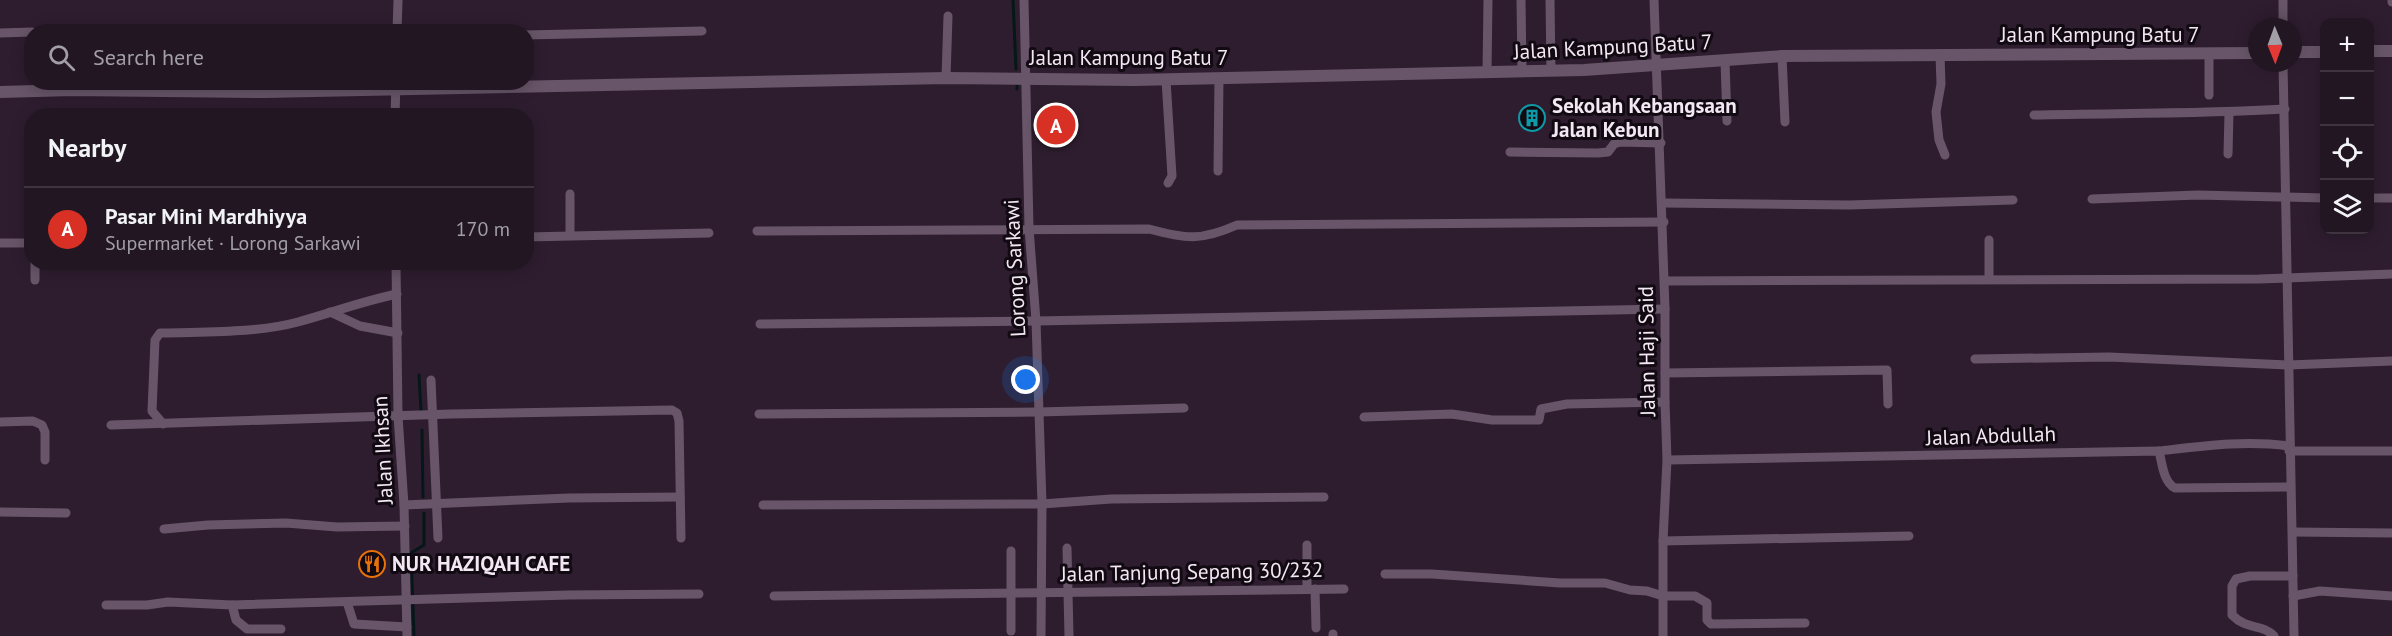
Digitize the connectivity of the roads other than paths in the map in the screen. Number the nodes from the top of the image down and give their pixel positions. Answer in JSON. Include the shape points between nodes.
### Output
{"nodes":[{"id":1,"x":398,"y":0,"type":"edge"},
{"id":2,"x":1024,"y":0,"type":"edge"},
{"id":3,"x":1488,"y":0,"type":"edge"},
{"id":4,"x":1521,"y":0,"type":"edge"},
{"id":5,"x":1550,"y":0,"type":"edge"},
{"id":6,"x":1654,"y":0,"type":"edge"},
{"id":7,"x":2283,"y":0,"type":"edge"},
{"id":8,"x":948,"y":16,"type":"dead end"},
{"id":9,"x":2283,"y":18,"type":"edge"},
{"id":10,"x":397,"y":24,"type":"edge"},
{"id":11,"x":702,"y":31,"type":"dead end"},
{"id":12,"x":24,"y":32,"type":"edge"},
{"id":13,"x":0,"y":33,"type":"edge"},
{"id":14,"x":534,"y":35,"type":"edge"},
{"id":15,"x":2374,"y":51,"type":"edge"},
{"id":16,"x":2392,"y":51,"type":"edge"},
{"id":17,"x":2302,"y":52,"type":"edge"},
{"id":18,"x":2320,"y":52,"type":"edge"},
{"id":19,"x":2248,"y":53,"type":"edge"},
{"id":20,"x":2209,"y":54,"type":"junction"},
{"id":21,"x":1940,"y":55,"type":"junction"},
{"id":22,"x":1782,"y":57,"type":"junction"},
{"id":23,"x":1725,"y":61,"type":"junction"},
{"id":24,"x":1655,"y":67,"type":"junction"},
{"id":25,"x":1522,"y":71,"type":"junction"},
{"id":26,"x":1551,"y":71,"type":"junction"},
{"id":27,"x":1487,"y":72,"type":"junction"},
{"id":28,"x":2283,"y":72,"type":"edge"},
{"id":29,"x":1026,"y":77,"type":"junction"},
{"id":30,"x":946,"y":78,"type":"junction"},
{"id":31,"x":1219,"y":78,"type":"junction"},
{"id":32,"x":1166,"y":80,"type":"junction"},
{"id":33,"x":534,"y":84,"type":"edge"},
{"id":34,"x":24,"y":90,"type":"edge"},
{"id":35,"x":201,"y":90,"type":"edge"},
{"id":36,"x":309,"y":90,"type":"edge"},
{"id":37,"x":396,"y":90,"type":"edge"},
{"id":38,"x":0,"y":92,"type":"edge"},
{"id":39,"x":2209,"y":95,"type":"dead end"},
{"id":40,"x":395,"y":108,"type":"edge"},
{"id":41,"x":2285,"y":109,"type":"junction"},
{"id":42,"x":2229,"y":112,"type":"junction"},
{"id":43,"x":2034,"y":115,"type":"dead end"},
{"id":44,"x":1727,"y":121,"type":"dead end"},
{"id":45,"x":1785,"y":122,"type":"dead end"},
{"id":46,"x":1661,"y":143,"type":"junction"},
{"id":47,"x":1510,"y":152,"type":"dead end"},
{"id":48,"x":2228,"y":154,"type":"dead end"},
{"id":49,"x":1944,"y":155,"type":"dead end"},
{"id":50,"x":1218,"y":171,"type":"dead end"},
{"id":51,"x":1168,"y":183,"type":"dead end"},
{"id":52,"x":570,"y":194,"type":"dead end"},
{"id":53,"x":2287,"y":198,"type":"junction"},
{"id":54,"x":2320,"y":198,"type":"edge"},
{"id":55,"x":2374,"y":198,"type":"edge"},
{"id":56,"x":2392,"y":198,"type":"edge"},
{"id":57,"x":2092,"y":199,"type":"dead end"},
{"id":58,"x":2013,"y":200,"type":"dead end"},
{"id":59,"x":1663,"y":203,"type":"junction"},
{"id":60,"x":1664,"y":222,"type":"junction"},
{"id":61,"x":1029,"y":228,"type":"junction"},
{"id":62,"x":757,"y":231,"type":"dead end"},
{"id":63,"x":710,"y":233,"type":"dead end"},
{"id":64,"x":570,"y":235,"type":"junction"},
{"id":65,"x":534,"y":237,"type":"edge"},
{"id":66,"x":1989,"y":240,"type":"dead end"},
{"id":67,"x":0,"y":243,"type":"edge"},
{"id":68,"x":24,"y":243,"type":"edge"},
{"id":69,"x":35,"y":270,"type":"edge"},
{"id":70,"x":396,"y":270,"type":"edge"},
{"id":71,"x":2392,"y":274,"type":"edge"},
{"id":72,"x":2286,"y":278,"type":"junction"},
{"id":73,"x":1989,"y":279,"type":"junction"},
{"id":74,"x":35,"y":280,"type":"dead end"},
{"id":75,"x":1665,"y":281,"type":"junction"},
{"id":76,"x":396,"y":294,"type":"junction"},
{"id":77,"x":1665,"y":309,"type":"junction"},
{"id":78,"x":330,"y":312,"type":"junction"},
{"id":79,"x":1036,"y":321,"type":"junction"},
{"id":80,"x":760,"y":324,"type":"dead end"},
{"id":81,"x":398,"y":333,"type":"junction"},
{"id":82,"x":1975,"y":359,"type":"dead end"},
{"id":83,"x":2392,"y":361,"type":"edge"},
{"id":84,"x":2288,"y":365,"type":"junction"},
{"id":85,"x":1665,"y":373,"type":"junction"},
{"id":86,"x":431,"y":380,"type":"dead end"},
{"id":87,"x":1665,"y":402,"type":"junction"},
{"id":88,"x":1888,"y":404,"type":"dead end"},
{"id":89,"x":1184,"y":408,"type":"dead end"},
{"id":90,"x":1039,"y":412,"type":"junction"},
{"id":91,"x":432,"y":414,"type":"junction"},
{"id":92,"x":759,"y":414,"type":"dead end"},
{"id":93,"x":398,"y":416,"type":"junction"},
{"id":94,"x":1364,"y":417,"type":"dead end"},
{"id":95,"x":0,"y":422,"type":"edge"},
{"id":96,"x":163,"y":424,"type":"junction"},
{"id":97,"x":111,"y":425,"type":"dead end"},
{"id":98,"x":2289,"y":448,"type":"junction"},
{"id":99,"x":2159,"y":451,"type":"junction"},
{"id":100,"x":2392,"y":451,"type":"edge"},
{"id":101,"x":45,"y":460,"type":"dead end"},
{"id":102,"x":1667,"y":460,"type":"junction"},
{"id":103,"x":2290,"y":487,"type":"junction"},
{"id":104,"x":680,"y":497,"type":"junction"},
{"id":105,"x":1324,"y":497,"type":"dead end"},
{"id":106,"x":1042,"y":504,"type":"junction"},
{"id":107,"x":433,"y":505,"type":"junction"},
{"id":108,"x":763,"y":505,"type":"dead end"},
{"id":109,"x":404,"y":506,"type":"junction"},
{"id":110,"x":0,"y":512,"type":"edge"},
{"id":111,"x":66,"y":513,"type":"dead end"},
{"id":112,"x":405,"y":526,"type":"junction"},
{"id":113,"x":164,"y":529,"type":"dead end"},
{"id":114,"x":2293,"y":532,"type":"junction"},
{"id":115,"x":2392,"y":533,"type":"edge"},
{"id":116,"x":1909,"y":536,"type":"dead end"},
{"id":117,"x":438,"y":538,"type":"dead end"},
{"id":118,"x":681,"y":538,"type":"dead end"},
{"id":119,"x":1663,"y":541,"type":"junction"},
{"id":120,"x":1306,"y":545,"type":"dead end"},
{"id":121,"x":1067,"y":548,"type":"dead end"},
{"id":122,"x":1011,"y":551,"type":"dead end"},
{"id":123,"x":1385,"y":574,"type":"dead end"},
{"id":124,"x":2293,"y":576,"type":"junction"},
{"id":125,"x":1311,"y":589,"type":"junction"},
{"id":126,"x":1344,"y":589,"type":"dead end"},
{"id":127,"x":1011,"y":592,"type":"junction"},
{"id":128,"x":1041,"y":592,"type":"junction"},
{"id":129,"x":1068,"y":592,"type":"junction"},
{"id":130,"x":699,"y":594,"type":"dead end"},
{"id":131,"x":774,"y":596,"type":"dead end"},
{"id":132,"x":1663,"y":596,"type":"junction"},
{"id":133,"x":2293,"y":596,"type":"junction"},
{"id":134,"x":2392,"y":596,"type":"edge"},
{"id":135,"x":410,"y":600,"type":"junction"},
{"id":136,"x":347,"y":602,"type":"junction"},
{"id":137,"x":232,"y":605,"type":"junction"},
{"id":138,"x":106,"y":606,"type":"dead end"},
{"id":139,"x":1805,"y":623,"type":"dead end"},
{"id":140,"x":281,"y":628,"type":"dead end"},
{"id":141,"x":1316,"y":628,"type":"dead end"},
{"id":142,"x":407,"y":631,"type":"edge"},
{"id":143,"x":1011,"y":631,"type":"dead end"},
{"id":144,"x":1041,"y":636,"type":"edge"},
{"id":145,"x":1069,"y":636,"type":"edge"},
{"id":146,"x":1663,"y":636,"type":"edge"},
{"id":147,"x":2274,"y":636,"type":"edge"},
{"id":148,"x":2294,"y":636,"type":"edge"}],
"edges":[{"from":1,"to":10,"type":"street"},
{"from":2,"to":29,"type":"street","name":"Lorong Sarkawi"},
{"from":3,"to":27,"type":"street"},
{"from":4,"to":25,"type":"street"},
{"from":5,"to":26,"type":"street"},
{"from":6,"to":24,"type":"street","name":"Jalan Haji Said"},
{"from":7,"to":9,"type":"street"},
{"from":8,"to":30,"type":"street"},
{"from":11,"to":14,"type":"street"},
{"from":12,"to":13,"type":"street"},
{"from":15,"to":16,"type":"street"},
{"from":17,"to":18,"type":"street"},
{"from":19,"to":20,"type":"street","name":"Jalan Kampung Batu 7"},
{"from":20,"to":21,"type":"street","name":"Jalan Kampung Batu 7"},
{"from":20,"to":39,"type":"street"},
{"from":21,"to":22,"type":"street","name":"Jalan Kampung Batu 7"},
{"from":21,"to":49,"type":"street","via":[[1941,84],[1936,112]]},
{"from":22,"to":23,"type":"street","name":"Jalan Kampung Batu 7"},
{"from":22,"to":45,"type":"street"},
{"from":23,"to":24,"type":"street","name":"Jalan Kampung Batu 7"},
{"from":23,"to":44,"type":"street"},
{"from":24,"to":26,"type":"street","name":"Jalan Kampung Batu 7"},
{"from":24,"to":46,"type":"street","name":"Jalan Haji Said"},
{"from":25,"to":26,"type":"street","name":"Jalan Kampung Batu 7"},
{"from":25,"to":27,"type":"street","name":"Jalan Kampung Batu 7"},
{"from":27,"to":31,"type":"street","name":"Jalan Kampung Batu 7"},
{"from":28,"to":41,"type":"street"},
{"from":29,"to":30,"type":"street","name":"Jalan Kampung Batu 7"},
{"from":29,"to":32,"type":"street","name":"Jalan Kampung Batu 7"},
{"from":29,"to":61,"type":"street","name":"Lorong Sarkawi"},
{"from":30,"to":33,"type":"street","name":"Jalan Kampung Batu 7"},
{"from":31,"to":32,"type":"street","name":"Jalan Kampung Batu 7"},
{"from":31,"to":50,"type":"street"},
{"from":32,"to":51,"type":"street","via":[[1172,176]]},
{"from":34,"to":38,"type":"street","name":"Jalan Kampung Batu 7"},
{"from":35,"to":36,"type":"street","name":"Jalan Kampung Batu 7"},
{"from":37,"to":40,"type":"street"},
{"from":41,"to":42,"type":"street"},
{"from":41,"to":53,"type":"street"},
{"from":42,"to":43,"type":"street"},
{"from":42,"to":48,"type":"street"},
{"from":46,"to":47,"type":"street","via":[[1620,142],[1608,152],[1598,153]]},
{"from":46,"to":59,"type":"street","name":"Jalan Haji Said"},
{"from":52,"to":64,"type":"street"},
{"from":53,"to":54,"type":"street"},
{"from":53,"to":57,"type":"street","via":[[2198,195]]},
{"from":53,"to":72,"type":"street"},
{"from":55,"to":56,"type":"street"},
{"from":58,"to":59,"type":"street","via":[[1849,205]]},
{"from":59,"to":60,"type":"street","name":"Jalan Haji Said"},
{"from":60,"to":61,"type":"street","via":[[1237,225],[1216,234],[1182,238],[1149,229]]},
{"from":60,"to":75,"type":"street","name":"Jalan Haji Said"},
{"from":61,"to":62,"type":"street"},
{"from":61,"to":79,"type":"street","name":"Lorong Sarkawi"},
{"from":63,"to":64,"type":"street"},
{"from":64,"to":65,"type":"street"},
{"from":66,"to":73,"type":"street"},
{"from":67,"to":68,"type":"street"},
{"from":69,"to":74,"type":"street"},
{"from":70,"to":76,"type":"street","name":"Jalan Ikhsan"},
{"from":71,"to":72,"type":"street"},
{"from":72,"to":73,"type":"street"},
{"from":72,"to":84,"type":"street"},
{"from":73,"to":75,"type":"street"},
{"from":75,"to":77,"type":"street","name":"Jalan Haji Said"},
{"from":76,"to":78,"type":"street"},
{"from":76,"to":81,"type":"street","name":"Jalan Ikhsan"},
{"from":77,"to":79,"type":"street"},
{"from":77,"to":85,"type":"street","name":"Jalan Haji Said"},
{"from":78,"to":81,"type":"street","via":[[360,326]]},
{"from":78,"to":96,"type":"street","via":[[297,322],[214,336],[157,335],[152,411]]},
{"from":79,"to":80,"type":"street"},
{"from":79,"to":90,"type":"street","name":"Lorong Sarkawi"},
{"from":81,"to":93,"type":"street","name":"Jalan Ikhsan"},
{"from":82,"to":84,"type":"street","via":[[2109,357]]},
{"from":83,"to":84,"type":"street"},
{"from":84,"to":98,"type":"street"},
{"from":85,"to":87,"type":"street","name":"Jalan Haji Said"},
{"from":85,"to":88,"type":"street","via":[[1887,370]]},
{"from":86,"to":91,"type":"street"},
{"from":87,"to":94,"type":"street","via":[[1567,404],[1541,409],[1539,420],[1492,420],[1452,414]]},
{"from":87,"to":102,"type":"street","name":"Jalan Haji Said"},
{"from":89,"to":90,"type":"street"},
{"from":90,"to":92,"type":"street"},
{"from":90,"to":106,"type":"street","name":"Lorong Sarkawi"},
{"from":91,"to":93,"type":"street"},
{"from":91,"to":104,"type":"street","via":[[672,410],[679,421]]},
{"from":91,"to":107,"type":"street"},
{"from":93,"to":96,"type":"street"},
{"from":93,"to":109,"type":"street","name":"Jalan Ikhsan"},
{"from":95,"to":101,"type":"street","via":[[38,422],[45,432]]},
{"from":96,"to":97,"type":"street"},
{"from":98,"to":99,"type":"street","name":"Jalan Abdullah","via":[[2270,443],[2210,444]]},
{"from":98,"to":100,"type":"street","name":"Jalan Abdullah"},
{"from":98,"to":103,"type":"street"},
{"from":99,"to":102,"type":"street","name":"Jalan Abdullah"},
{"from":99,"to":103,"type":"street","via":[[2166,478],[2175,488]]},
{"from":102,"to":119,"type":"street","name":"Jalan Haji Said"},
{"from":103,"to":114,"type":"street"},
{"from":104,"to":107,"type":"street"},
{"from":104,"to":118,"type":"street"},
{"from":105,"to":106,"type":"street","via":[[1111,499]]},
{"from":106,"to":108,"type":"street"},
{"from":106,"to":128,"type":"street","name":"Lorong Sarkawi"},
{"from":107,"to":109,"type":"street"},
{"from":107,"to":117,"type":"street"},
{"from":109,"to":112,"type":"street","name":"Jalan Ikhsan"},
{"from":110,"to":111,"type":"street"},
{"from":112,"to":113,"type":"street","via":[[286,523]]},
{"from":112,"to":135,"type":"street","name":"Jalan Ikhsan"},
{"from":114,"to":115,"type":"street"},
{"from":114,"to":124,"type":"street"},
{"from":116,"to":119,"type":"street"},
{"from":119,"to":132,"type":"street","name":"Jalan Haji Said"},
{"from":120,"to":125,"type":"street"},
{"from":121,"to":129,"type":"street"},
{"from":122,"to":127,"type":"street"},
{"from":123,"to":132,"type":"street","via":[[1605,583]]},
{"from":124,"to":133,"type":"street"},
{"from":124,"to":147,"type":"street","via":[[2250,576],[2236,579],[2232,586],[2232,615],[2248,627],[2267,629]]},
{"from":125,"to":126,"type":"street","name":"Jalan Tanjung Sepang 30/232"},
{"from":125,"to":129,"type":"street","name":"Jalan Tanjung Sepang 30/232"},
{"from":125,"to":141,"type":"street"},
{"from":127,"to":128,"type":"street","name":"Jalan Tanjung Sepang 30/232"},
{"from":127,"to":131,"type":"street","name":"Jalan Tanjung Sepang 30/232"},
{"from":127,"to":143,"type":"street"},
{"from":128,"to":129,"type":"street","name":"Jalan Tanjung Sepang 30/232"},
{"from":128,"to":144,"type":"street","name":"Lorong Sarkawi"},
{"from":129,"to":145,"type":"street"},
{"from":130,"to":135,"type":"street"},
{"from":132,"to":139,"type":"street","via":[[1695,596],[1704,601],[1711,624]]},
{"from":132,"to":146,"type":"street","name":"Jalan Haji Said"},
{"from":133,"to":134,"type":"street","via":[[2320,591]]},
{"from":133,"to":148,"type":"street"},
{"from":135,"to":136,"type":"street"},
{"from":135,"to":142,"type":"street","name":"Jalan Ikhsan"},
{"from":136,"to":137,"type":"street"},
{"from":136,"to":142,"type":"street","via":[[354,624]]},
{"from":137,"to":138,"type":"street","via":[[168,602]]},
{"from":137,"to":140,"type":"street","via":[[236,620],[247,629]]}]}
